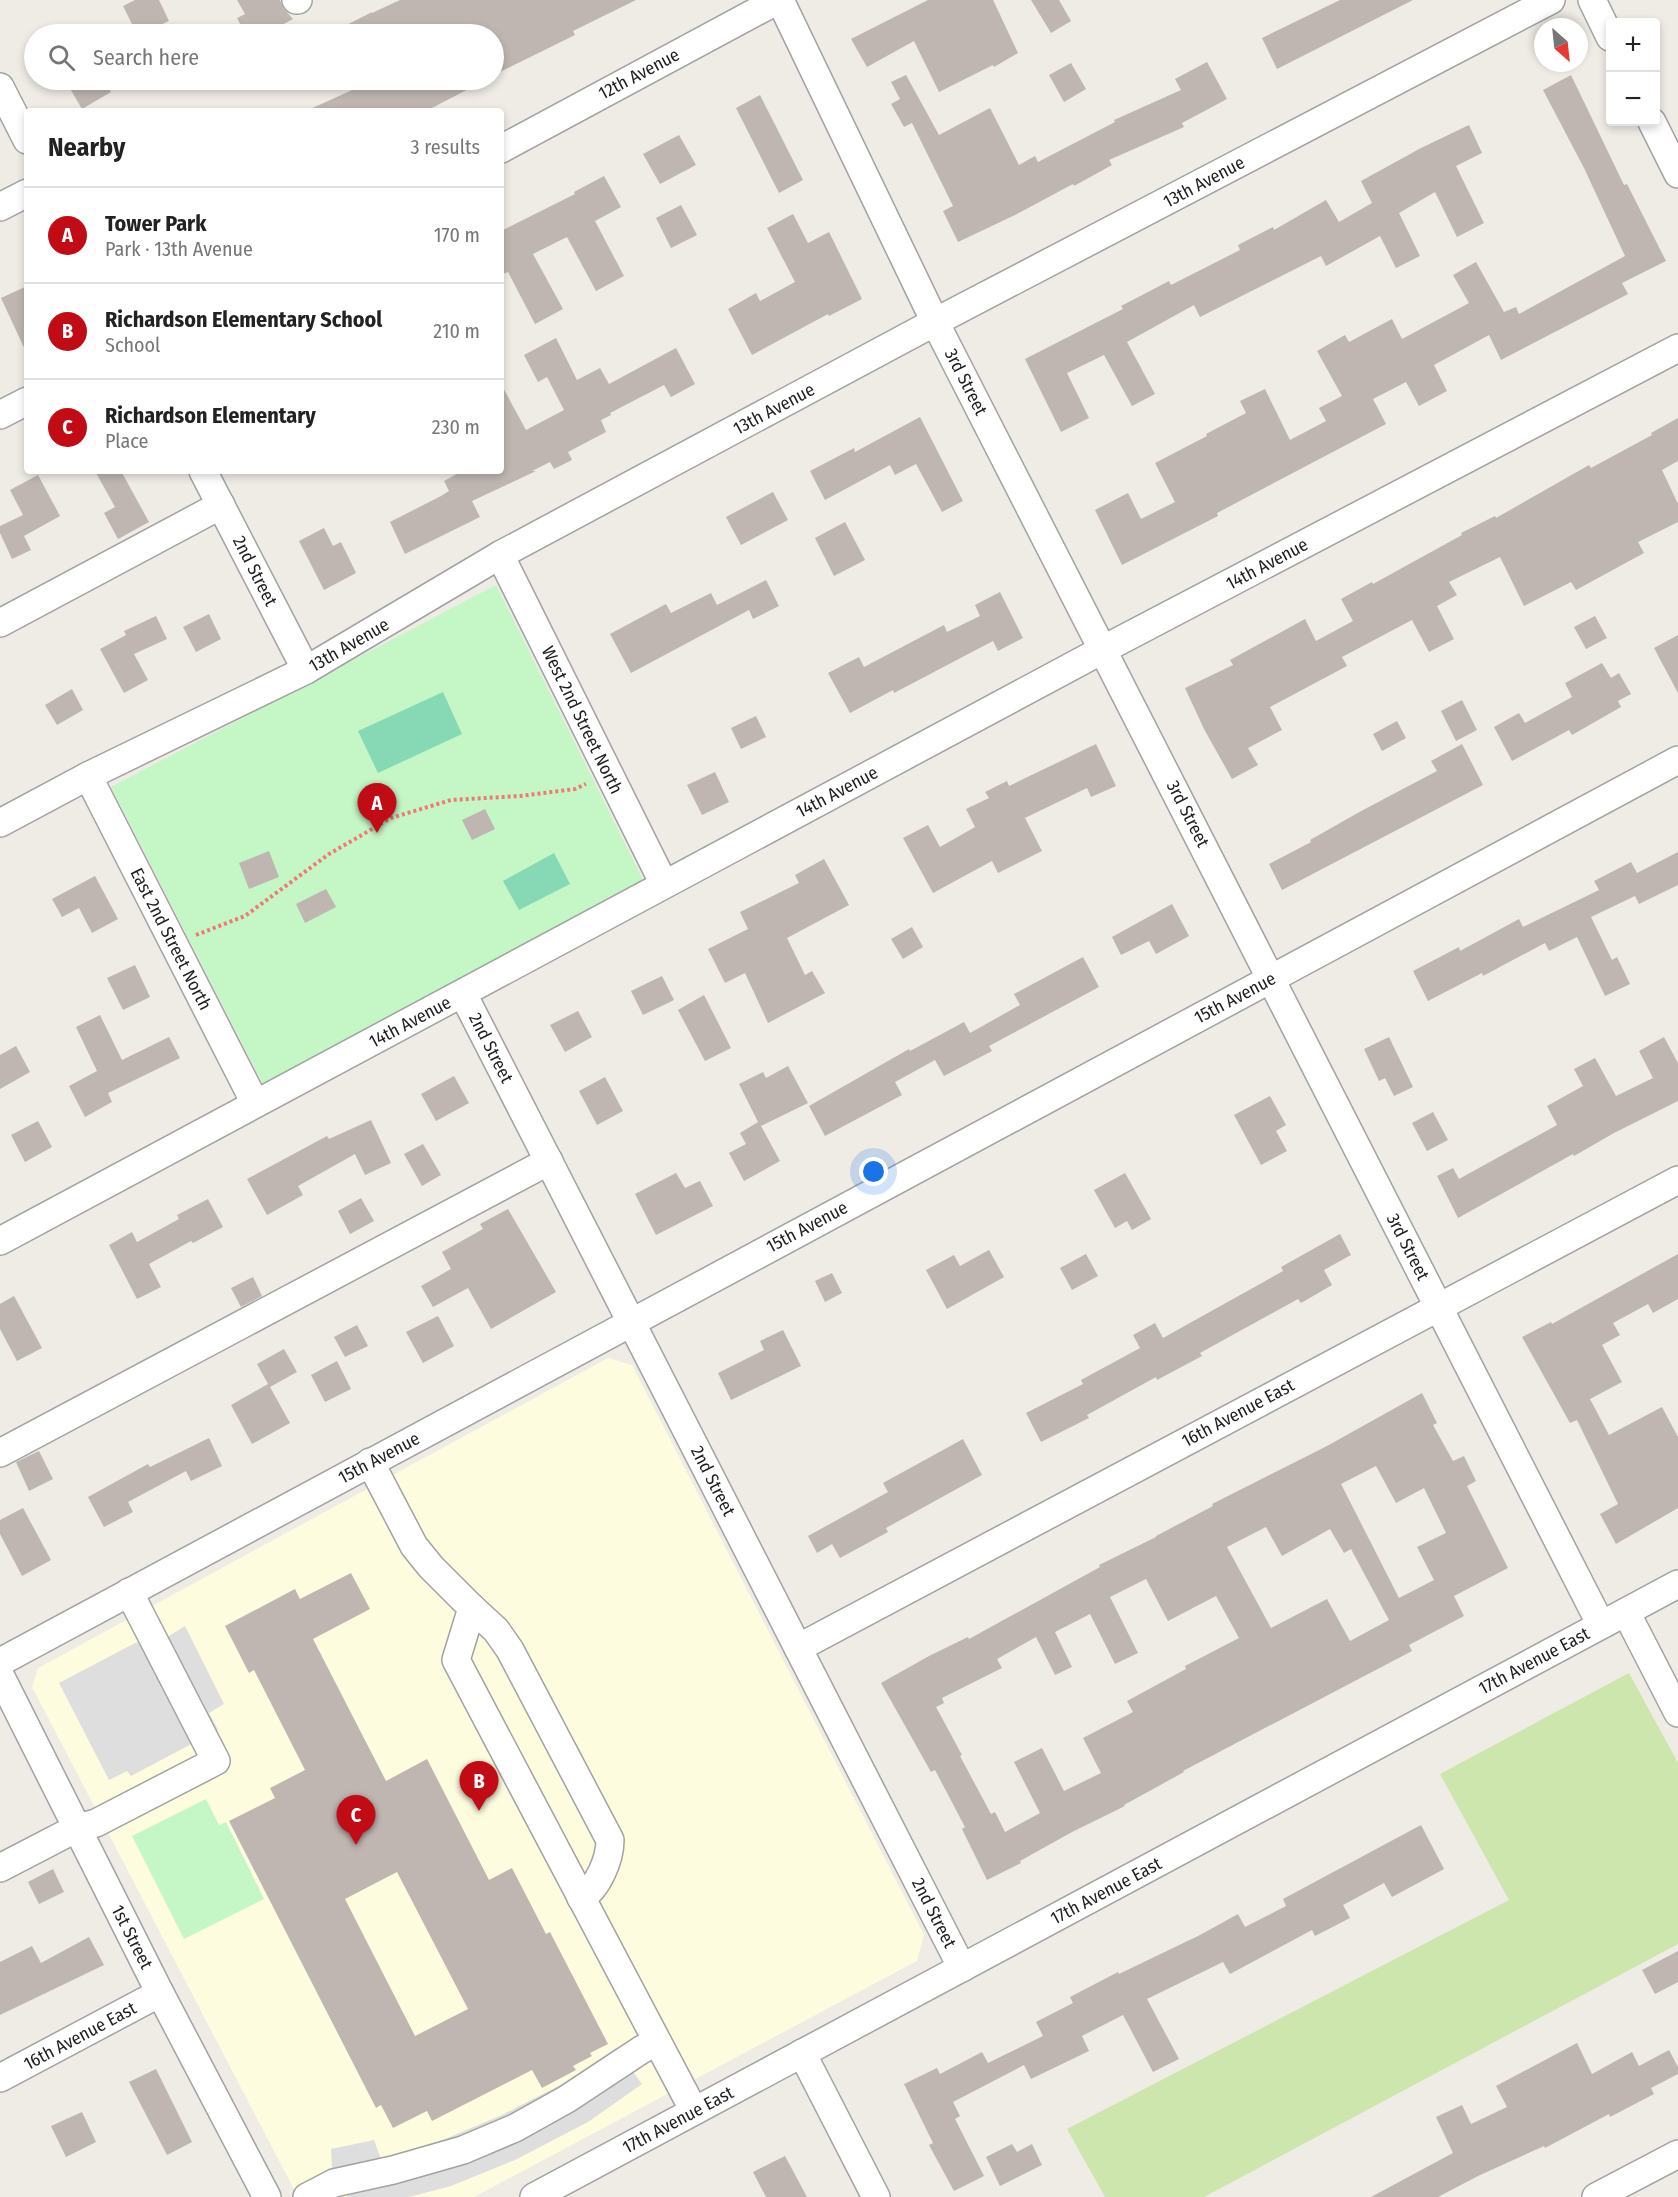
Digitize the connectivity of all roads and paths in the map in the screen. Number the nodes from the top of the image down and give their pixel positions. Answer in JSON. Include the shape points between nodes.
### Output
{"nodes":[{"id":1,"x":779,"y":0,"type":"edge"},
{"id":2,"x":1551,"y":0,"type":"edge"},
{"id":3,"x":1592,"y":0,"type":"edge"},
{"id":4,"x":1606,"y":27,"type":"edge"},
{"id":5,"x":0,"y":87,"type":"edge"},
{"id":6,"x":1654,"y":126,"type":"edge"},
{"id":7,"x":24,"y":134,"type":"edge"},
{"id":8,"x":504,"y":147,"type":"edge"},
{"id":9,"x":1678,"y":174,"type":"edge"},
{"id":10,"x":24,"y":195,"type":"edge"},
{"id":11,"x":0,"y":207,"type":"edge"},
{"id":12,"x":935,"y":322,"type":"junction"},
{"id":13,"x":1678,"y":348,"type":"edge"},
{"id":14,"x":24,"y":403,"type":"edge"},
{"id":15,"x":0,"y":415,"type":"edge"},
{"id":16,"x":205,"y":474,"type":"edge"},
{"id":17,"x":221,"y":505,"type":"junction"},
{"id":18,"x":500,"y":555,"type":"junction"},
{"id":19,"x":0,"y":623,"type":"edge"},
{"id":20,"x":1104,"y":649,"type":"junction"},
{"id":21,"x":306,"y":670,"type":"junction"},
{"id":22,"x":1678,"y":760,"type":"edge"},
{"id":23,"x":609,"y":774,"type":"junction"},
{"id":24,"x":88,"y":776,"type":"junction"},
{"id":25,"x":0,"y":823,"type":"edge"},
{"id":26,"x":663,"y":885,"type":"junction"},
{"id":27,"x":174,"y":944,"type":"junction"},
{"id":28,"x":1272,"y":978,"type":"junction"},
{"id":29,"x":463,"y":994,"type":"junction"},
{"id":30,"x":255,"y":1103,"type":"junction"},
{"id":31,"x":549,"y":1161,"type":"junction"},
{"id":32,"x":1678,"y":1180,"type":"edge"},
{"id":33,"x":0,"y":1241,"type":"edge"},
{"id":34,"x":1438,"y":1307,"type":"junction"},
{"id":35,"x":631,"y":1321,"type":"junction"},
{"id":36,"x":0,"y":1453,"type":"edge"},
{"id":37,"x":370,"y":1462,"type":"junction"},
{"id":38,"x":1678,"y":1584,"type":"edge"},
{"id":39,"x":129,"y":1592,"type":"junction"},
{"id":40,"x":472,"y":1608,"type":"junction"},
{"id":41,"x":1626,"y":1612,"type":"junction"},
{"id":42,"x":1601,"y":1625,"type":"junction"},
{"id":43,"x":798,"y":1648,"type":"junction"},
{"id":44,"x":0,"y":1662,"type":"edge"},
{"id":45,"x":0,"y":1675,"type":"edge"},
{"id":46,"x":1678,"y":1713,"type":"edge"},
{"id":47,"x":77,"y":1828,"type":"junction"},
{"id":48,"x":0,"y":1868,"type":"edge"},
{"id":49,"x":581,"y":1898,"type":"junction"},
{"id":50,"x":962,"y":1968,"type":"junction"},
{"id":51,"x":160,"y":1993,"type":"junction"},
{"id":52,"x":656,"y":2042,"type":"junction"},
{"id":53,"x":802,"y":2053,"type":"junction"},
{"id":54,"x":0,"y":2079,"type":"edge"},
{"id":55,"x":694,"y":2111,"type":"junction"},
{"id":56,"x":1678,"y":2154,"type":"edge"},
{"id":57,"x":267,"y":2197,"type":"edge"},
{"id":58,"x":307,"y":2197,"type":"edge"},
{"id":59,"x":534,"y":2197,"type":"edge"},
{"id":60,"x":876,"y":2197,"type":"edge"},
{"id":61,"x":1596,"y":2197,"type":"edge"}],
"edges":[{"from":1,"to":8,"type":"street","name":"12th Avenue"},
{"from":1,"to":12,"type":"street","name":"3rd Street"},
{"from":2,"to":12,"type":"street","name":"13th Avenue"},
{"from":3,"to":4,"type":"street"},
{"from":5,"to":7,"type":"street"},
{"from":6,"to":9,"type":"street"},
{"from":10,"to":11,"type":"street"},
{"from":12,"to":18,"type":"street","name":"13th Avenue"},
{"from":12,"to":20,"type":"street","name":"3rd Street"},
{"from":13,"to":20,"type":"street","name":"14th Avenue"},
{"from":14,"to":15,"type":"street"},
{"from":16,"to":17,"type":"street","name":"2nd Street"},
{"from":17,"to":19,"type":"street"},
{"from":17,"to":21,"type":"street","name":"2nd Street"},
{"from":18,"to":21,"type":"street","name":"13th Avenue"},
{"from":18,"to":23,"type":"street","name":"West 2nd Street North"},
{"from":20,"to":26,"type":"street","name":"14th Avenue"},
{"from":20,"to":28,"type":"street","name":"3rd Street"},
{"from":21,"to":24,"type":"street","name":"13th Avenue"},
{"from":22,"to":28,"type":"street","name":"15th Avenue"},
{"from":23,"to":26,"type":"street","name":"West 2nd Street North"},
{"from":23,"to":27,"type":"path","via":[[575,789],[451,800],[391,818],[329,854],[245,916]]},
{"from":24,"to":25,"type":"street","name":"13th Avenue"},
{"from":24,"to":27,"type":"street","name":"East 2nd Street North"},
{"from":26,"to":29,"type":"street","name":"14th Avenue"},
{"from":27,"to":30,"type":"street","name":"East 2nd Street North"},
{"from":28,"to":34,"type":"street","name":"3rd Street"},
{"from":28,"to":35,"type":"street","name":"15th Avenue"},
{"from":29,"to":30,"type":"street","name":"14th Avenue"},
{"from":29,"to":31,"type":"street","name":"2nd Street"},
{"from":30,"to":33,"type":"street","name":"14th Avenue"},
{"from":31,"to":35,"type":"street","name":"2nd Street"},
{"from":31,"to":36,"type":"street"},
{"from":32,"to":34,"type":"street","name":"16th Avenue East"},
{"from":34,"to":42,"type":"street","name":"3rd Street"},
{"from":34,"to":43,"type":"street","name":"16th Avenue East"},
{"from":35,"to":37,"type":"street","name":"15th Avenue"},
{"from":35,"to":43,"type":"street","name":"2nd Street"},
{"from":37,"to":39,"type":"street","name":"15th Avenue"},
{"from":37,"to":40,"type":"street","via":[[414,1546]]},
{"from":38,"to":41,"type":"street","name":"17th Avenue East"},
{"from":39,"to":44,"type":"street","name":"15th Avenue"},
{"from":39,"to":47,"type":"street","via":[[216,1761],[96,1823]]},
{"from":40,"to":49,"type":"street","via":[[456,1660]]},
{"from":40,"to":49,"type":"street","via":[[496,1630],[510,1650],[610,1840],[610,1852],[591,1892]]},
{"from":41,"to":42,"type":"street","name":"17th Avenue East"},
{"from":41,"to":46,"type":"street"},
{"from":42,"to":50,"type":"street","name":"17th Avenue East"},
{"from":43,"to":50,"type":"street","name":"2nd Street"},
{"from":45,"to":47,"type":"street","name":"1st Street"},
{"from":47,"to":48,"type":"street"},
{"from":47,"to":51,"type":"street","name":"1st Street"},
{"from":49,"to":52,"type":"street"},
{"from":50,"to":53,"type":"street","name":"17th Avenue East"},
{"from":51,"to":54,"type":"street","name":"16th Avenue East"},
{"from":51,"to":57,"type":"street","name":"1st Street"},
{"from":52,"to":55,"type":"street"},
{"from":52,"to":58,"type":"street","via":[[515,2128],[463,2150],[334,2183]]},
{"from":53,"to":55,"type":"street","name":"17th Avenue East"},
{"from":53,"to":60,"type":"street"},
{"from":55,"to":59,"type":"street","name":"17th Avenue East"},
{"from":56,"to":61,"type":"street"}]}
